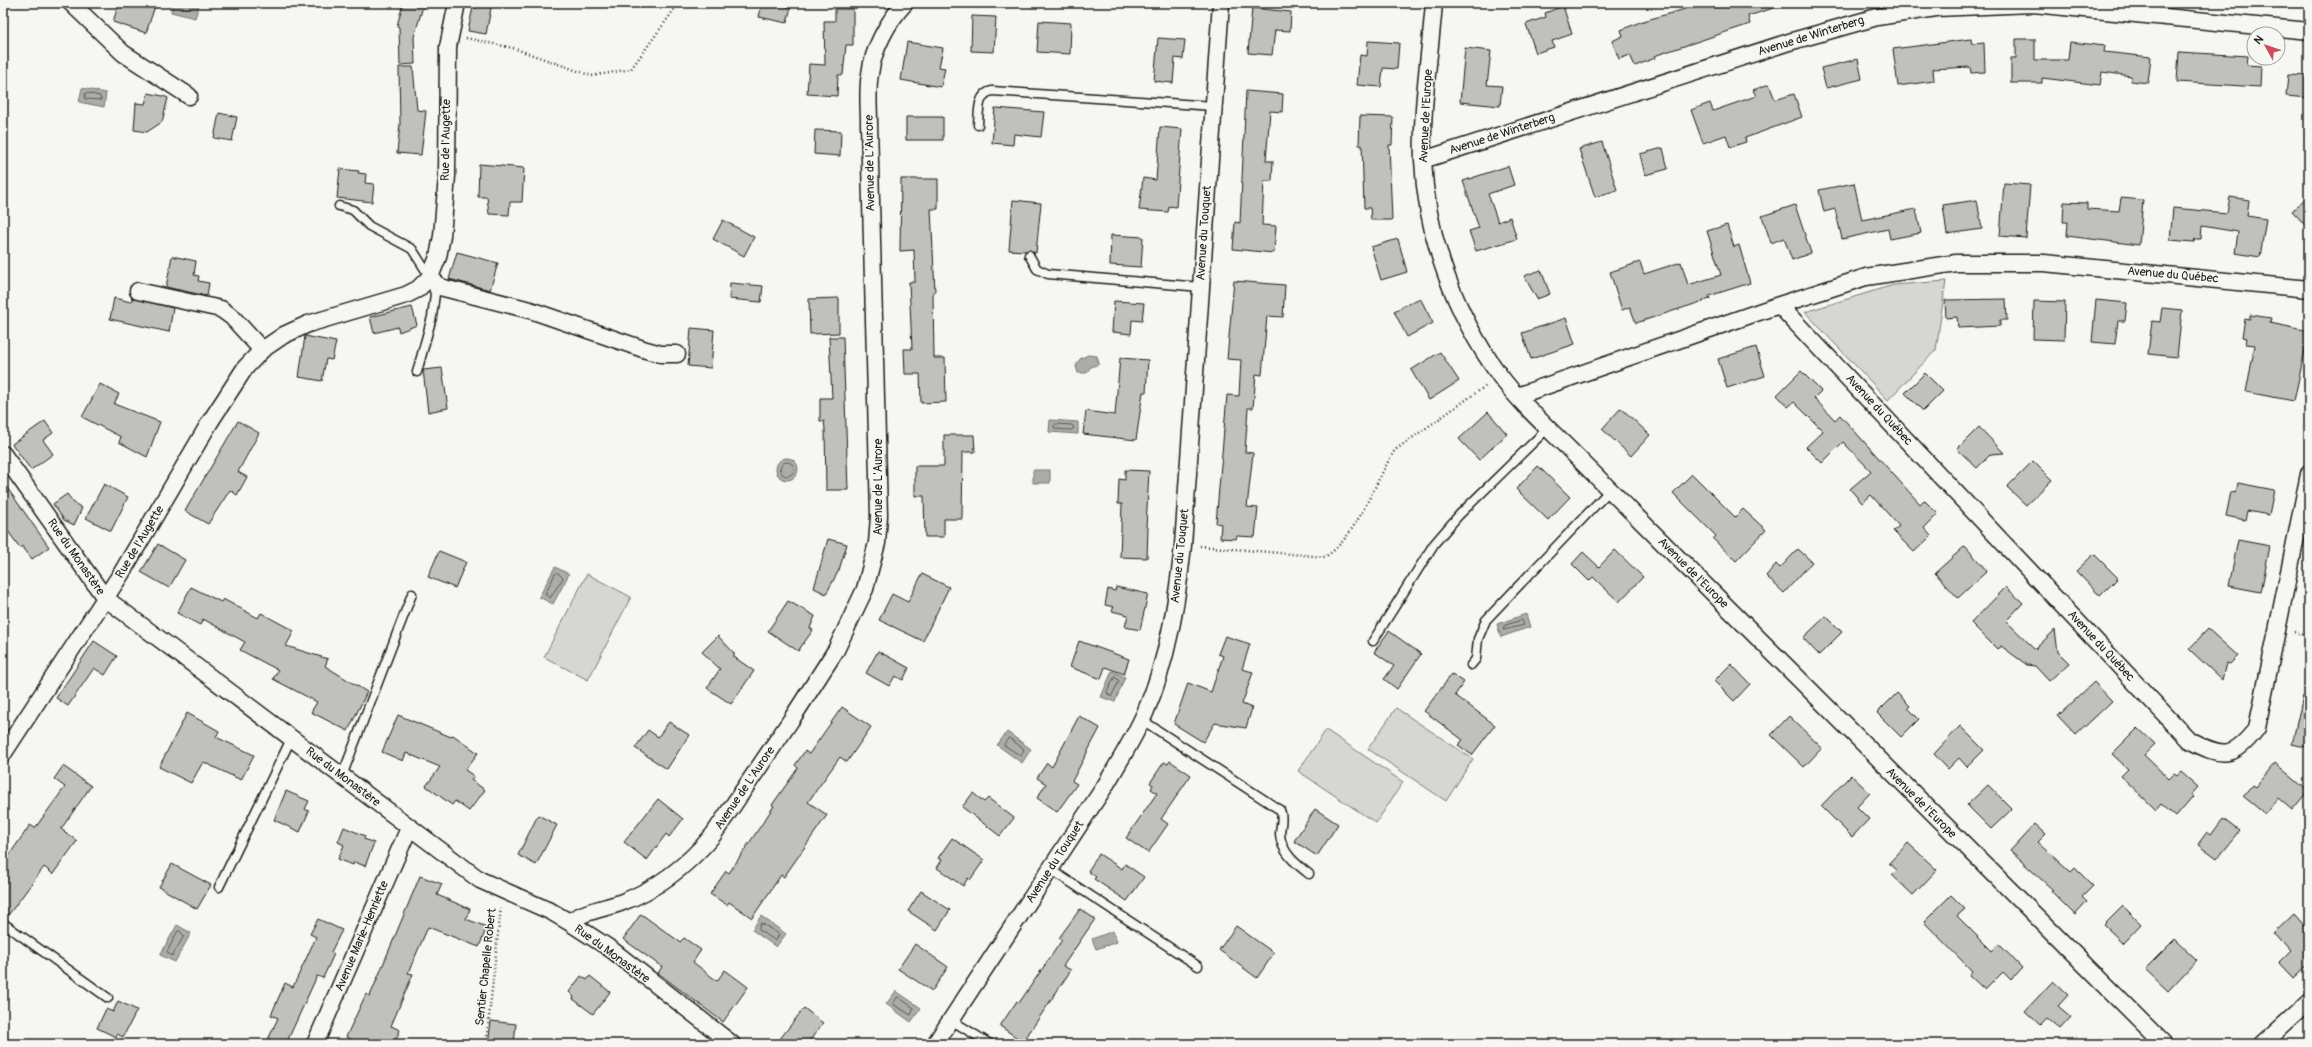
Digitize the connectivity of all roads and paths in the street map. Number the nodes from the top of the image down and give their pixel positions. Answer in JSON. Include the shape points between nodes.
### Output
{"nodes":[{"id":1,"x":71,"y":3,"type":"edge"},
{"id":2,"x":457,"y":3,"type":"edge"},
{"id":3,"x":679,"y":3,"type":"edge"},
{"id":4,"x":905,"y":3,"type":"edge"},
{"id":5,"x":1221,"y":3,"type":"edge"},
{"id":6,"x":1434,"y":3,"type":"edge"},
{"id":7,"x":2309,"y":31,"type":"edge"},
{"id":8,"x":450,"y":35,"type":"junction"},
{"id":9,"x":189,"y":96,"type":"dead end"},
{"id":10,"x":1213,"y":106,"type":"junction"},
{"id":11,"x":978,"y":124,"type":"dead end"},
{"id":12,"x":1423,"y":160,"type":"junction"},
{"id":13,"x":339,"y":206,"type":"dead end"},
{"id":14,"x":1030,"y":255,"type":"dead end"},
{"id":15,"x":430,"y":277,"type":"junction"},
{"id":16,"x":1201,"y":287,"type":"junction"},
{"id":17,"x":2309,"y":289,"type":"edge"},
{"id":18,"x":138,"y":291,"type":"dead end"},
{"id":19,"x":1779,"y":305,"type":"junction"},
{"id":20,"x":262,"y":350,"type":"junction"},
{"id":21,"x":677,"y":354,"type":"dead end"},
{"id":22,"x":417,"y":372,"type":"dead end"},
{"id":23,"x":1500,"y":375,"type":"junction"},
{"id":24,"x":1517,"y":396,"type":"junction"},
{"id":25,"x":1548,"y":428,"type":"junction"},
{"id":26,"x":3,"y":454,"type":"edge"},
{"id":27,"x":2309,"y":474,"type":"edge"},
{"id":28,"x":1610,"y":490,"type":"junction"},
{"id":29,"x":1183,"y":545,"type":"junction"},
{"id":30,"x":412,"y":594,"type":"dead end"},
{"id":31,"x":105,"y":598,"type":"junction"},
{"id":32,"x":1373,"y":641,"type":"dead end"},
{"id":33,"x":1471,"y":665,"type":"dead end"},
{"id":34,"x":1142,"y":720,"type":"junction"},
{"id":35,"x":292,"y":738,"type":"junction"},
{"id":36,"x":5,"y":746,"type":"edge"},
{"id":37,"x":342,"y":776,"type":"junction"},
{"id":38,"x":409,"y":828,"type":"junction"},
{"id":39,"x":1050,"y":869,"type":"junction"},
{"id":40,"x":1309,"y":874,"type":"dead end"},
{"id":41,"x":219,"y":887,"type":"dead end"},
{"id":42,"x":503,"y":892,"type":"junction"},
{"id":43,"x":569,"y":922,"type":"junction"},
{"id":44,"x":3,"y":923,"type":"edge"},
{"id":45,"x":1198,"y":966,"type":"dead end"},
{"id":46,"x":108,"y":998,"type":"dead end"},
{"id":47,"x":2309,"y":1002,"type":"edge"},
{"id":48,"x":951,"y":1020,"type":"junction"},
{"id":49,"x":315,"y":1044,"type":"edge"},
{"id":50,"x":486,"y":1044,"type":"edge"},
{"id":51,"x":732,"y":1044,"type":"edge"},
{"id":52,"x":935,"y":1044,"type":"edge"},
{"id":53,"x":990,"y":1044,"type":"edge"},
{"id":54,"x":2164,"y":1044,"type":"edge"},
{"id":55,"x":2263,"y":1044,"type":"edge"}],
"edges":[{"from":1,"to":9,"type":"street","via":[[123,53]]},
{"from":2,"to":8,"type":"street","name":"Rue de l'Augette"},
{"from":3,"to":8,"type":"path","via":[[631,69],[592,76],[513,48]]},
{"from":4,"to":43,"type":"street","name":"Avenue de L'Aurore","via":[[877,49],[870,74],[879,516],[877,542],[865,589],[836,650],[814,685],[717,830],[698,853],[664,882],[626,901],[587,912]]},
{"from":5,"to":10,"type":"street","name":"Avenue du Touquet"},
{"from":6,"to":12,"type":"street","name":"Avenue de l'Europe","via":[[1424,117]]},
{"from":7,"to":12,"type":"street","name":"Avenue de Winterberg","via":[[2033,4],[1936,8],[1876,17],[1789,42]]},
{"from":8,"to":15,"type":"street","name":"Rue de l'Augette","via":[[447,62],[447,176],[444,217],[438,257]]},
{"from":10,"to":11,"type":"lane","via":[[992,91],[987,92],[980,101]]},
{"from":10,"to":16,"type":"street","name":"Avenue du Touquet"},
{"from":12,"to":23,"type":"street","name":"Avenue de l'Europe","via":[[1428,213],[1442,267],[1467,322]]},
{"from":13,"to":15,"type":"lane","via":[[353,210],[368,226],[412,249]]},
{"from":14,"to":16,"type":"lane","via":[[1037,269],[1048,274]]},
{"from":15,"to":20,"type":"street","name":"Rue de l'Augette","via":[[418,289],[406,295],[308,324],[284,335]]},
{"from":15,"to":21,"type":"street","via":[[440,287],[530,310],[646,350],[661,354]]},
{"from":15,"to":22,"type":"lane","via":[[435,294],[432,317]]},
{"from":16,"to":29,"type":"street","name":"Avenue du Touquet"},
{"from":17,"to":19,"type":"street","name":"Avenue du Québec","via":[[2044,263],[1956,263],[1866,277]]},
{"from":18,"to":20,"type":"street","via":[[221,309],[232,317]]},
{"from":19,"to":24,"type":"street","name":"Avenue du Québec"},
{"from":19,"to":27,"type":"street","name":"Avenue du Québec","via":[[2189,740],[2208,750],[2228,754],[2244,745],[2257,728]]},
{"from":20,"to":31,"type":"street","name":"Rue de l'Augette","via":[[236,379]]},
{"from":23,"to":24,"type":"street","name":"Avenue de l'Europe"},
{"from":23,"to":29,"type":"path","via":[[1395,450],[1338,550],[1325,558]]},
{"from":24,"to":25,"type":"street","name":"Avenue de l'Europe"},
{"from":25,"to":28,"type":"street","name":"Avenue de l'Europe"},
{"from":25,"to":32,"type":"lane","via":[[1459,515],[1434,544]]},
{"from":26,"to":31,"type":"street","name":"Rue du Monastère"},
{"from":28,"to":33,"type":"lane","via":[[1486,620],[1478,639],[1476,659]]},
{"from":28,"to":54,"type":"street","name":"Avenue de l'Europe"},
{"from":29,"to":34,"type":"street","name":"Avenue du Touquet","via":[[1177,599],[1168,645]]},
{"from":30,"to":37,"type":"lane"},
{"from":31,"to":35,"type":"street","name":"Rue du Monastère"},
{"from":31,"to":36,"type":"street","name":"Rue de l'Augette"},
{"from":34,"to":39,"type":"street","name":"Avenue du Touquet","via":[[1105,786]]},
{"from":34,"to":40,"type":"lane","via":[[1280,810],[1282,842],[1287,854]]},
{"from":35,"to":37,"type":"street","name":"Rue du Monastère"},
{"from":35,"to":41,"type":"lane"},
{"from":37,"to":38,"type":"street","name":"Rue du Monastère"},
{"from":38,"to":42,"type":"street","name":"Rue du Monastère","via":[[480,880]]},
{"from":38,"to":49,"type":"street","name":"Avenue Marie-Henriette"},
{"from":39,"to":45,"type":"lane"},
{"from":39,"to":48,"type":"street","name":"Avenue du Touquet"},
{"from":42,"to":43,"type":"street","name":"Rue du Monastère","via":[[552,912]]},
{"from":42,"to":50,"type":"path","name":"Sentier Chapelle Robert"},
{"from":43,"to":51,"type":"street","name":"Rue du Monastère","via":[[612,950]]},
{"from":44,"to":46,"type":"lane"},
{"from":47,"to":55,"type":"street"},
{"from":48,"to":52,"type":"street","name":"Avenue du Touquet"},
{"from":48,"to":53,"type":"lane"}]}
